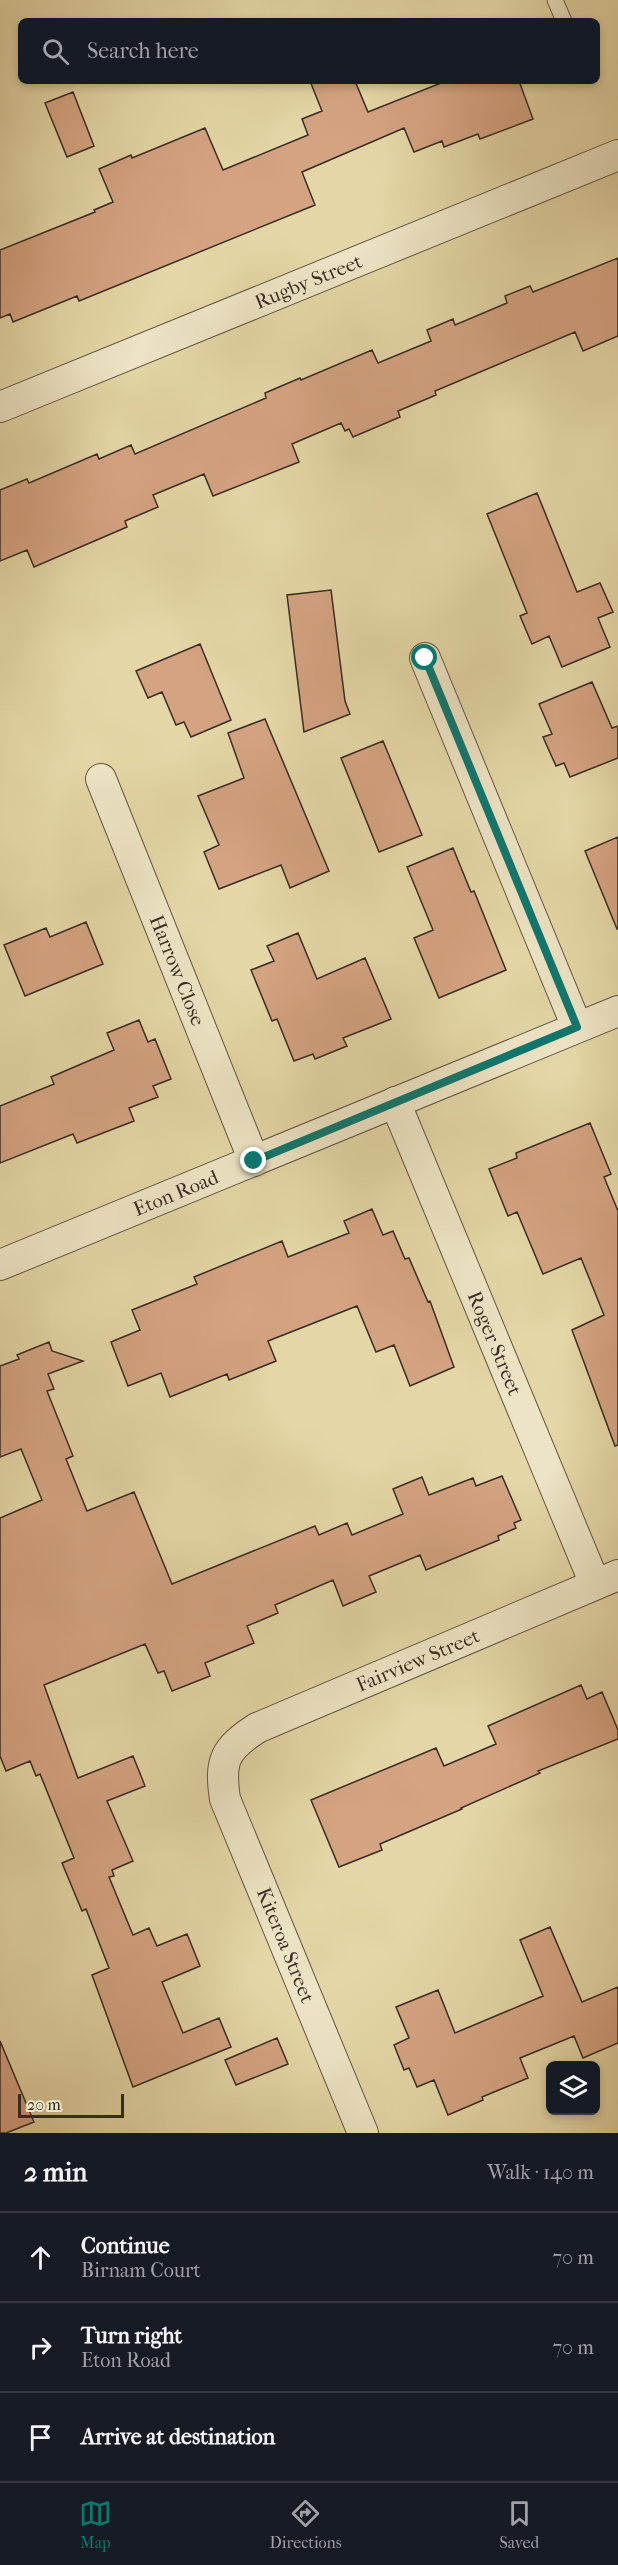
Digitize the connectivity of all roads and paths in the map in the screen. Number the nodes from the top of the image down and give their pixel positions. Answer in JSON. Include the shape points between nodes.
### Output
{"nodes":[{"id":1,"x":555,"y":0,"type":"edge"},
{"id":2,"x":563,"y":18,"type":"edge"},
{"id":3,"x":618,"y":155,"type":"edge"},
{"id":4,"x":0,"y":407,"type":"edge"},
{"id":5,"x":425,"y":658,"type":"dead end"},
{"id":6,"x":101,"y":779,"type":"dead end"},
{"id":7,"x":618,"y":1011,"type":"edge"},
{"id":8,"x":577,"y":1027,"type":"junction"},
{"id":9,"x":395,"y":1102,"type":"junction"},
{"id":10,"x":254,"y":1161,"type":"junction"},
{"id":11,"x":0,"y":1265,"type":"edge"},
{"id":12,"x":606,"y":1580,"type":"edge"},
{"id":13,"x":225,"y":1755,"type":"joint"},
{"id":14,"x":363,"y":2133,"type":"edge"}],
"edges":[{"from":1,"to":2,"type":"lane"},
{"from":3,"to":4,"type":"street","name":"Rugby Street"},
{"from":5,"to":8,"type":"street"},
{"from":6,"to":10,"type":"street","name":"Harrow Close"},
{"from":7,"to":8,"type":"street","name":"Eton Road"},
{"from":8,"to":9,"type":"street","name":"Eton Road"},
{"from":9,"to":10,"type":"street","name":"Eton Road"},
{"from":9,"to":12,"type":"street","name":"Roger Street"},
{"from":10,"to":11,"type":"street","name":"Eton Road"},
{"from":12,"to":13,"type":"street","name":"Fairview Street","via":[[257,1728]]},
{"from":13,"to":14,"type":"street","name":"Kiteroa Street","via":[[225,1799]]}]}
